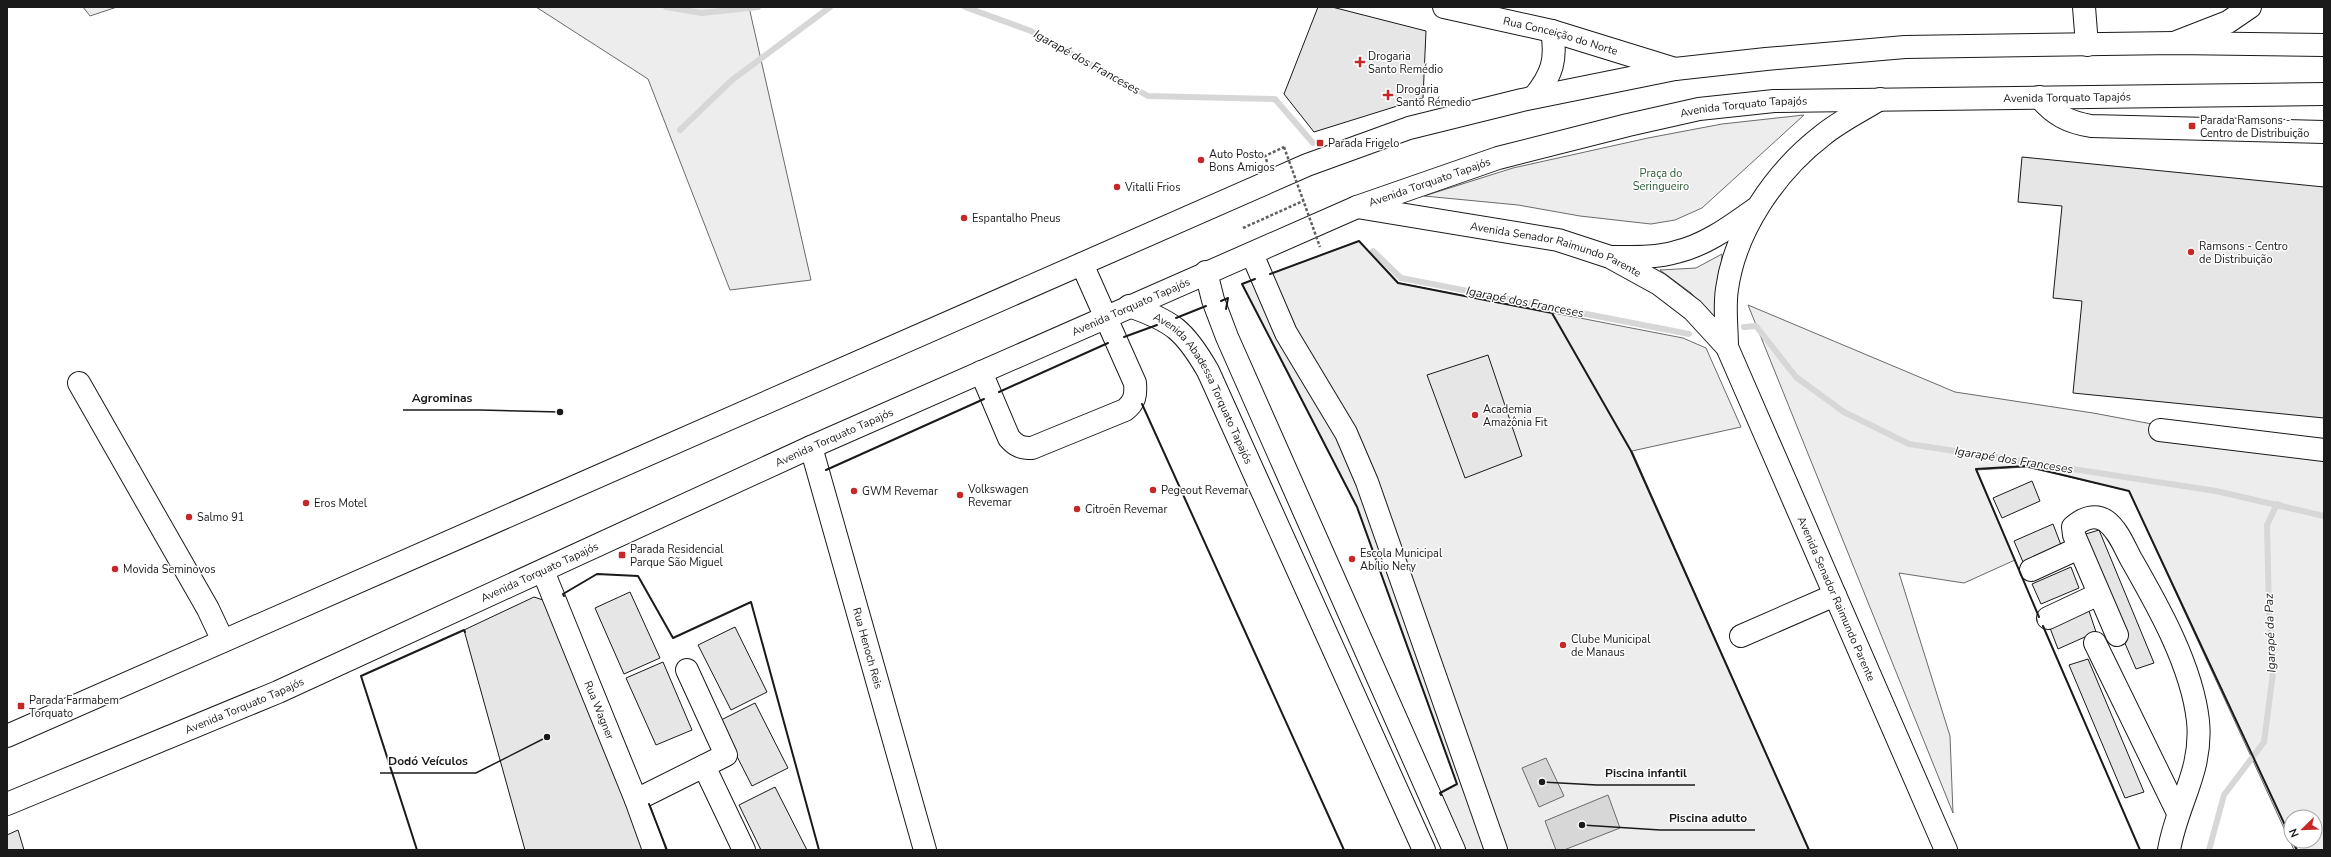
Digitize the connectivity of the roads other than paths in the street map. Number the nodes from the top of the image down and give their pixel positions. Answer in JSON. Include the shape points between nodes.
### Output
{"nodes":[{"id":1,"x":1444,"y":7,"type":"edge"},
{"id":2,"x":2084,"y":7,"type":"edge"},
{"id":3,"x":2250,"y":7,"type":"edge"},
{"id":4,"x":1482,"y":11,"type":"edge"},
{"id":5,"x":1552,"y":31,"type":"junction"},
{"id":6,"x":2174,"y":43,"type":"junction"},
{"id":7,"x":2088,"y":45,"type":"junction"},
{"id":8,"x":2324,"y":45,"type":"edge"},
{"id":9,"x":1675,"y":69,"type":"junction"},
{"id":10,"x":2324,"y":94,"type":"edge"},
{"id":11,"x":1534,"y":97,"type":"junction"},
{"id":12,"x":2039,"y":97,"type":"junction"},
{"id":13,"x":1880,"y":99,"type":"junction"},
{"id":14,"x":2320,"y":133,"type":"edge"},
{"id":15,"x":1760,"y":206,"type":"junction"},
{"id":16,"x":1357,"y":207,"type":"junction"},
{"id":17,"x":1252,"y":254,"type":"junction"},
{"id":18,"x":1610,"y":257,"type":"junction"},
{"id":19,"x":1082,"y":264,"type":"junction"},
{"id":20,"x":1206,"y":272,"type":"junction"},
{"id":21,"x":1129,"y":306,"type":"junction"},
{"id":22,"x":1106,"y":316,"type":"junction"},
{"id":23,"x":1727,"y":347,"type":"junction"},
{"id":24,"x":981,"y":372,"type":"junction"},
{"id":25,"x":79,"y":383,"type":"dead end"},
{"id":26,"x":2160,"y":430,"type":"dead end"},
{"id":27,"x":811,"y":447,"type":"junction"},
{"id":28,"x":2324,"y":450,"type":"edge"},
{"id":29,"x":1288,"y":474,"type":"junction"},
{"id":30,"x":1261,"y":488,"type":"junction"},
{"id":31,"x":2079,"y":548,"type":"junction"},
{"id":32,"x":2031,"y":570,"type":"dead end"},
{"id":33,"x":543,"y":571,"type":"junction"},
{"id":34,"x":2099,"y":594,"type":"junction"},
{"id":35,"x":1835,"y":595,"type":"junction"},
{"id":36,"x":2048,"y":618,"type":"dead end"},
{"id":37,"x":2117,"y":635,"type":"dead end"},
{"id":38,"x":1741,"y":636,"type":"dead end"},
{"id":39,"x":223,"y":641,"type":"junction"},
{"id":40,"x":2095,"y":643,"type":"dead end"},
{"id":41,"x":687,"y":670,"type":"dead end"},
{"id":42,"x":1381,"y":685,"type":"junction"},
{"id":43,"x":1355,"y":697,"type":"junction"},
{"id":44,"x":7,"y":736,"type":"edge"},
{"id":45,"x":704,"y":766,"type":"junction"},
{"id":46,"x":636,"y":800,"type":"junction"},
{"id":47,"x":7,"y":804,"type":"edge"},
{"id":48,"x":2178,"y":813,"type":"junction"},
{"id":49,"x":654,"y":850,"type":"edge"},
{"id":50,"x":744,"y":850,"type":"edge"},
{"id":51,"x":925,"y":850,"type":"edge"},
{"id":52,"x":1424,"y":850,"type":"edge"},
{"id":53,"x":1454,"y":850,"type":"edge"},
{"id":54,"x":1496,"y":850,"type":"edge"},
{"id":55,"x":1946,"y":850,"type":"edge"},
{"id":56,"x":2168,"y":850,"type":"edge"}],
"edges":[{"from":1,"to":4,"type":"main road","name":"Rua Conceição do Norte"},
{"from":2,"to":7,"type":"main road"},
{"from":3,"to":6,"type":"main road","via":[[2228,22]]},
{"from":4,"to":5,"type":"main road","name":"Rua Conceição do Norte"},
{"from":5,"to":9,"type":"main road","name":"Rua Conceição do Norte"},
{"from":5,"to":11,"type":"main road","via":[[1554,58],[1551,74]]},
{"from":6,"to":7,"type":"main road"},
{"from":6,"to":8,"type":"main road"},
{"from":7,"to":9,"type":"main road","via":[[1906,47]]},
{"from":9,"to":11,"type":"main road"},
{"from":10,"to":12,"type":"main road","name":"Avenida Torquato Tapajós"},
{"from":11,"to":19,"type":"main road","via":[[1409,128],[1328,157]]},
{"from":12,"to":13,"type":"main road","name":"Avenida Torquato Tapajós"},
{"from":12,"to":14,"type":"main road","via":[[2049,109],[2061,117],[2074,123],[2091,126]]},
{"from":13,"to":15,"type":"main road","name":"Avenida Senador Raimundo Parente","via":[[1823,135],[1784,173]]},
{"from":13,"to":16,"type":"main road","name":"Avenida Torquato Tapajós","via":[[1774,101],[1699,109],[1498,158]]},
{"from":15,"to":18,"type":"main road","via":[[1705,241],[1676,252],[1645,257]]},
{"from":15,"to":23,"type":"main road","name":"Avenida Senador Raimundo Parente","via":[[1737,246],[1726,290]]},
{"from":16,"to":17,"type":"main road","name":"Avenida Torquato Tapajós"},
{"from":16,"to":18,"type":"main road","name":"Avenida Senador Raimundo Parente","via":[[1558,240]]},
{"from":17,"to":20,"type":"main road","name":"Avenida Torquato Tapajós"},
{"from":17,"to":54,"type":"main road","via":[[1286,333],[1346,433],[1367,482]]},
{"from":18,"to":23,"type":"main road","name":"Avenida Senador Raimundo Parente","via":[[1659,284],[1693,310]]},
{"from":19,"to":22,"type":"main road"},
{"from":19,"to":39,"type":"main road"},
{"from":20,"to":21,"type":"main road","name":"Avenida Torquato Tapajós"},
{"from":20,"to":29,"type":"main road","via":[[1212,300],[1227,337]]},
{"from":21,"to":22,"type":"main road","name":"Avenida Torquato Tapajós"},
{"from":21,"to":30,"type":"main road","name":"Avenida Abadessa Torquato Tapajós","via":[[1160,316],[1180,331],[1196,350]]},
{"from":22,"to":24,"type":"main road","name":"Avenida Torquato Tapajós"},
{"from":22,"to":24,"type":"main road","via":[[1135,383],[1136,394],[1132,404],[1125,410],[1032,448],[1022,448],[1009,438]]},
{"from":23,"to":35,"type":"main road","name":"Avenida Senador Raimundo Parente"},
{"from":24,"to":27,"type":"main road","name":"Avenida Torquato Tapajós"},
{"from":25,"to":39,"type":"main road","via":[[208,609]]},
{"from":26,"to":28,"type":"main road"},
{"from":27,"to":33,"type":"main road","name":"Avenida Torquato Tapajós"},
{"from":27,"to":51,"type":"main road","name":"Rua Henoch Reis"},
{"from":29,"to":30,"type":"main road"},
{"from":29,"to":42,"type":"main road"},
{"from":30,"to":43,"type":"main road","name":"Avenida Abadessa Torquato Tapajós"},
{"from":31,"to":32,"type":"main road"},
{"from":31,"to":34,"type":"main road"},
{"from":31,"to":48,"type":"main road","via":[[2073,526],[2079,521],[2092,517],[2105,520],[2116,532],[2158,605],[2191,685],[2198,721],[2198,751],[2193,778]]},
{"from":33,"to":46,"type":"main road","name":"Rua Wagner"},
{"from":33,"to":47,"type":"main road","name":"Avenida Torquato Tapajós","via":[[278,692]]},
{"from":34,"to":36,"type":"main road"},
{"from":34,"to":37,"type":"main road"},
{"from":35,"to":38,"type":"main road"},
{"from":35,"to":55,"type":"main road","name":"Avenida Senador Raimundo Parente"},
{"from":39,"to":44,"type":"main road"},
{"from":40,"to":48,"type":"main road"},
{"from":41,"to":45,"type":"main road","via":[[726,755]]},
{"from":42,"to":43,"type":"main road"},
{"from":42,"to":53,"type":"main road"},
{"from":43,"to":52,"type":"main road","name":"Avenida Abadessa Torquato Tapajós"},
{"from":45,"to":46,"type":"main road"},
{"from":45,"to":50,"type":"main road"},
{"from":46,"to":49,"type":"main road","name":"Rua Wagner"},
{"from":48,"to":56,"type":"main road"}]}
